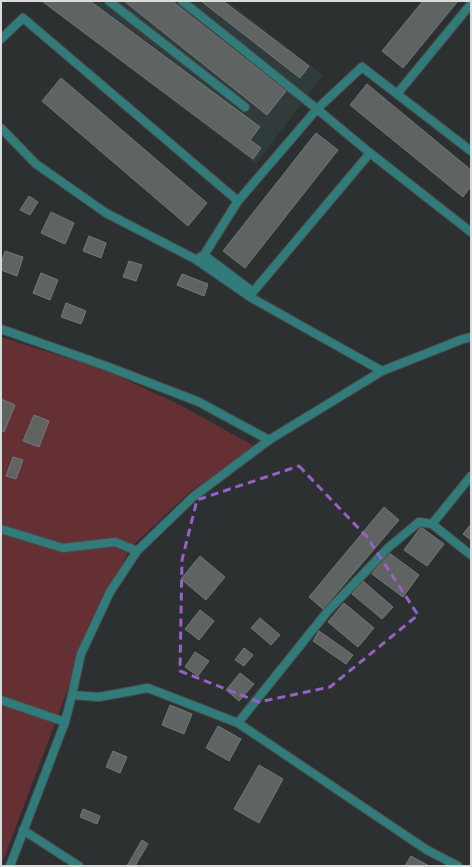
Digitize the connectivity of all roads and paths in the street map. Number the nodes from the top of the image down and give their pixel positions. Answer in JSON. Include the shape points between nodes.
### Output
{"nodes":[{"id":1,"x":109,"y":1,"type":"edge"},
{"id":2,"x":182,"y":1,"type":"edge"},
{"id":3,"x":471,"y":4,"type":"edge"},
{"id":4,"x":1,"y":39,"type":"edge"},
{"id":5,"x":397,"y":94,"type":"junction"},
{"id":6,"x":245,"y":107,"type":"dead end"},
{"id":7,"x":317,"y":109,"type":"junction"},
{"id":8,"x":1,"y":128,"type":"edge"},
{"id":9,"x":471,"y":151,"type":"edge"},
{"id":10,"x":370,"y":153,"type":"junction"},
{"id":11,"x":238,"y":201,"type":"junction"},
{"id":12,"x":471,"y":232,"type":"edge"},
{"id":13,"x":204,"y":255,"type":"junction"},
{"id":14,"x":195,"y":259,"type":"junction"},
{"id":15,"x":252,"y":294,"type":"junction"},
{"id":16,"x":1,"y":329,"type":"edge"},
{"id":17,"x":471,"y":337,"type":"edge"},
{"id":18,"x":382,"y":371,"type":"junction"},
{"id":19,"x":269,"y":440,"type":"junction"},
{"id":20,"x":471,"y":476,"type":"edge"},
{"id":21,"x":432,"y":524,"type":"junction"},
{"id":22,"x":1,"y":529,"type":"edge"},
{"id":23,"x":138,"y":551,"type":"junction"},
{"id":24,"x":471,"y":554,"type":"edge"},
{"id":25,"x":72,"y":695,"type":"junction"},
{"id":26,"x":1,"y":700,"type":"edge"},
{"id":27,"x":65,"y":722,"type":"junction"},
{"id":28,"x":238,"y":723,"type":"junction"},
{"id":29,"x":23,"y":830,"type":"junction"},
{"id":30,"x":10,"y":866,"type":"edge"},
{"id":31,"x":79,"y":866,"type":"edge"},
{"id":32,"x":458,"y":866,"type":"edge"}],
"edges":[{"from":1,"to":6,"type":"street"},
{"from":2,"to":7,"type":"street"},
{"from":3,"to":5,"type":"street"},
{"from":4,"to":11,"type":"street","via":[[23,18]]},
{"from":5,"to":7,"type":"street","via":[[362,67]]},
{"from":5,"to":9,"type":"street"},
{"from":7,"to":10,"type":"street"},
{"from":7,"to":11,"type":"street"},
{"from":8,"to":14,"type":"street","via":[[36,164],[106,213]]},
{"from":10,"to":12,"type":"street"},
{"from":10,"to":15,"type":"street"},
{"from":11,"to":13,"type":"street"},
{"from":13,"to":14,"type":"street"},
{"from":13,"to":15,"type":"street"},
{"from":14,"to":15,"type":"street"},
{"from":15,"to":18,"type":"street"},
{"from":16,"to":19,"type":"street","via":[[199,402]]},
{"from":17,"to":18,"type":"street"},
{"from":18,"to":19,"type":"street"},
{"from":19,"to":23,"type":"street","via":[[193,497]]},
{"from":20,"to":21,"type":"street"},
{"from":21,"to":24,"type":"street"},
{"from":21,"to":28,"type":"street","via":[[418,522],[389,547],[327,612]]},
{"from":22,"to":23,"type":"street","via":[[63,548],[114,542]]},
{"from":23,"to":25,"type":"street","via":[[110,592],[81,654]]},
{"from":25,"to":27,"type":"street"},
{"from":25,"to":28,"type":"street","via":[[100,697],[148,688]]},
{"from":26,"to":27,"type":"street"},
{"from":27,"to":29,"type":"street"},
{"from":28,"to":32,"type":"street","via":[[427,850]]},
{"from":29,"to":30,"type":"street"},
{"from":29,"to":31,"type":"street"}]}
